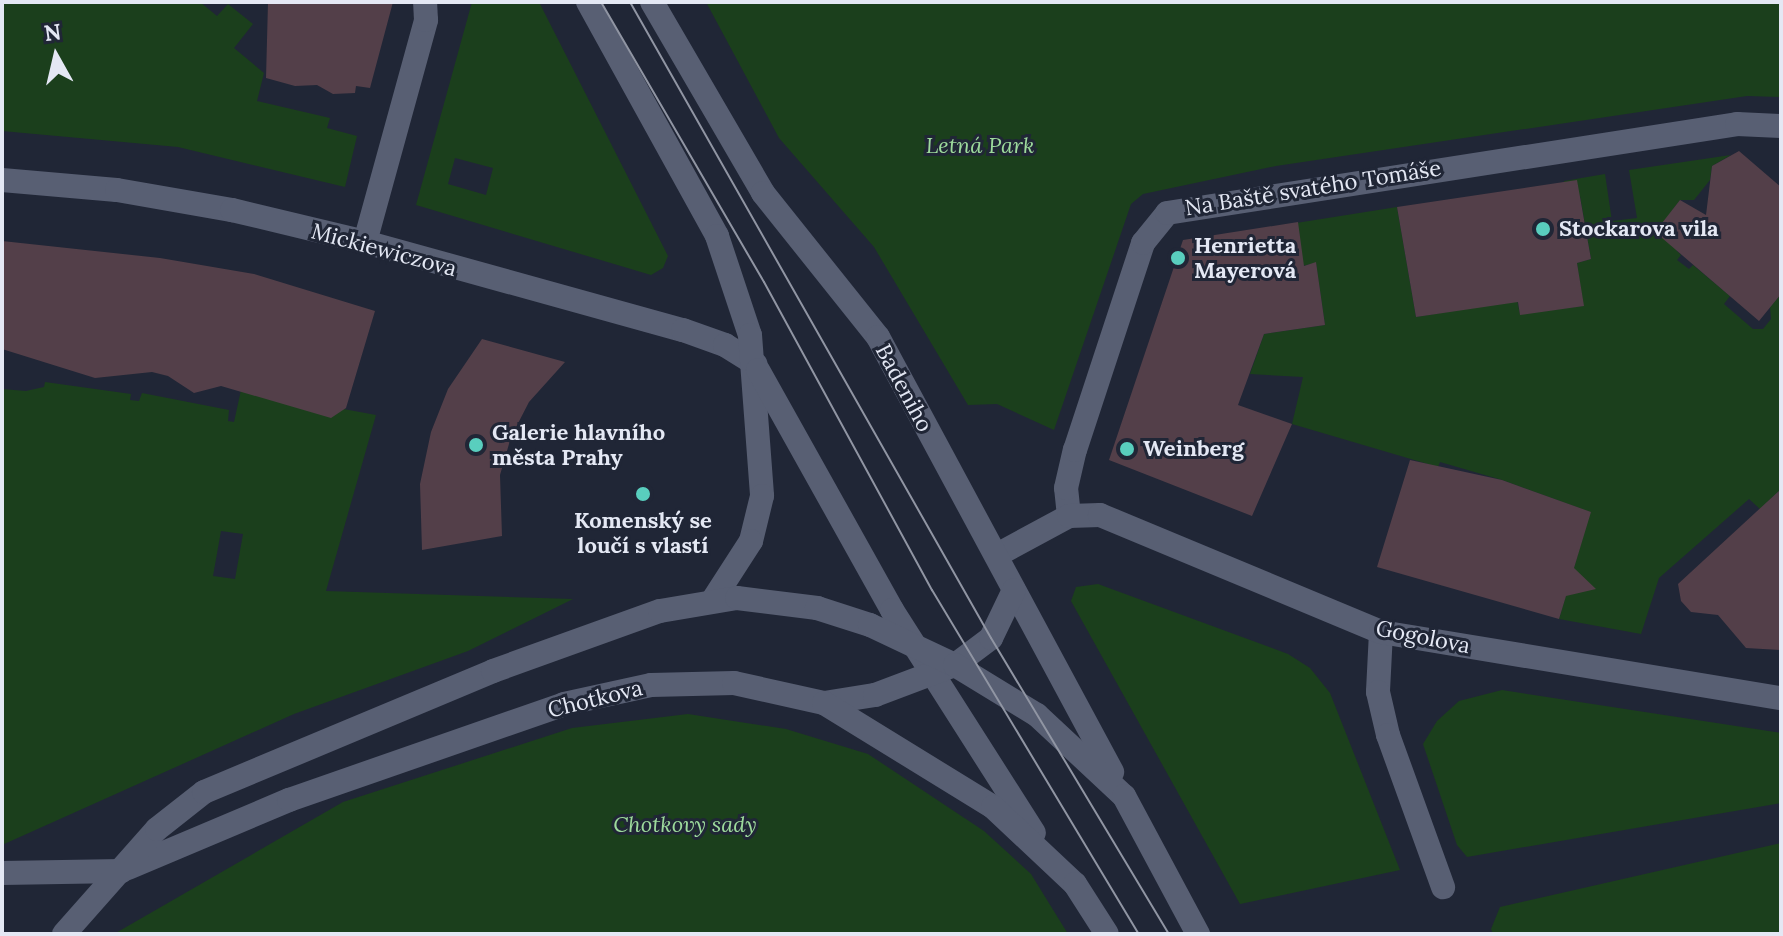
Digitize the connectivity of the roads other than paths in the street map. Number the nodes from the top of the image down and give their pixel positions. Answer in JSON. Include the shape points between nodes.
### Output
{"nodes":[{"id":1,"x":425,"y":2,"type":"edge"},
{"id":2,"x":588,"y":2,"type":"edge"},
{"id":3,"x":652,"y":2,"type":"edge"},
{"id":4,"x":1781,"y":126,"type":"edge"},
{"id":5,"x":2,"y":180,"type":"edge"},
{"id":6,"x":365,"y":242,"type":"junction"},
{"id":7,"x":755,"y":364,"type":"junction"},
{"id":8,"x":1069,"y":516,"type":"junction"},
{"id":9,"x":997,"y":555,"type":"junction"},
{"id":10,"x":1014,"y":590,"type":"junction"},
{"id":11,"x":713,"y":600,"type":"junction"},
{"id":12,"x":1381,"y":632,"type":"junction"},
{"id":13,"x":916,"y":644,"type":"junction"},
{"id":14,"x":945,"y":669,"type":"junction"},
{"id":15,"x":1781,"y":698,"type":"edge"},
{"id":16,"x":824,"y":703,"type":"junction"},
{"id":17,"x":1124,"y":796,"type":"junction"},
{"id":18,"x":1048,"y":855,"type":"junction"},
{"id":19,"x":122,"y":871,"type":"junction"},
{"id":20,"x":2,"y":873,"type":"edge"},
{"id":21,"x":1443,"y":887,"type":"dead end"},
{"id":22,"x":64,"y":934,"type":"edge"},
{"id":23,"x":1107,"y":934,"type":"edge"},
{"id":24,"x":1198,"y":934,"type":"edge"}],
"edges":[{"from":1,"to":6,"type":"main road","via":[[426,20]]},
{"from":2,"to":7,"type":"main road","via":[[717,236],[743,307]]},
{"from":3,"to":9,"type":"main road","name":"Badeniho","via":[[763,193],[878,337]]},
{"from":4,"to":8,"type":"main road","name":"Na Baště svatého Tomáše","via":[[1737,124],[1167,213],[1143,243],[1085,421],[1066,488]]},
{"from":5,"to":6,"type":"main road","name":"Mickiewiczova","via":[[117,190]]},
{"from":6,"to":7,"type":"main road","name":"Mickiewiczova","via":[[683,330],[725,345]]},
{"from":7,"to":11,"type":"main road","via":[[762,476],[759,517],[740,563]]},
{"from":7,"to":13,"type":"main road"},
{"from":8,"to":9,"type":"main road"},
{"from":8,"to":12,"type":"main road","name":"Gogolova","via":[[1100,515]]},
{"from":9,"to":10,"type":"main road","name":"Badeniho"},
{"from":10,"to":14,"type":"main road","via":[[991,638]]},
{"from":10,"to":17,"type":"main road","name":"Badeniho"},
{"from":11,"to":13,"type":"main road","via":[[765,599],[817,608]]},
{"from":11,"to":19,"type":"main road","via":[[660,611],[493,671],[204,792],[157,829]]},
{"from":12,"to":15,"type":"main road","name":"Gogolova"},
{"from":12,"to":21,"type":"main road","via":[[1378,692],[1388,735]]},
{"from":13,"to":14,"type":"main road","name":"Chotkova"},
{"from":14,"to":16,"type":"main road","via":[[875,695]]},
{"from":14,"to":17,"type":"main road","name":"Chotkova","via":[[1037,715]]},
{"from":14,"to":18,"type":"main road","name":"Chotkova"},
{"from":16,"to":18,"type":"main road","name":"Chotkova","via":[[993,807]]},
{"from":16,"to":19,"type":"main road","name":"Chotkova","via":[[701,681],[606,693],[289,800]]},
{"from":17,"to":24,"type":"main road","name":"Chotkova"},
{"from":18,"to":23,"type":"main road","name":"Chotkova","via":[[1075,884]]},
{"from":19,"to":20,"type":"main road","name":"Chotkova"},
{"from":19,"to":22,"type":"main road"}]}
